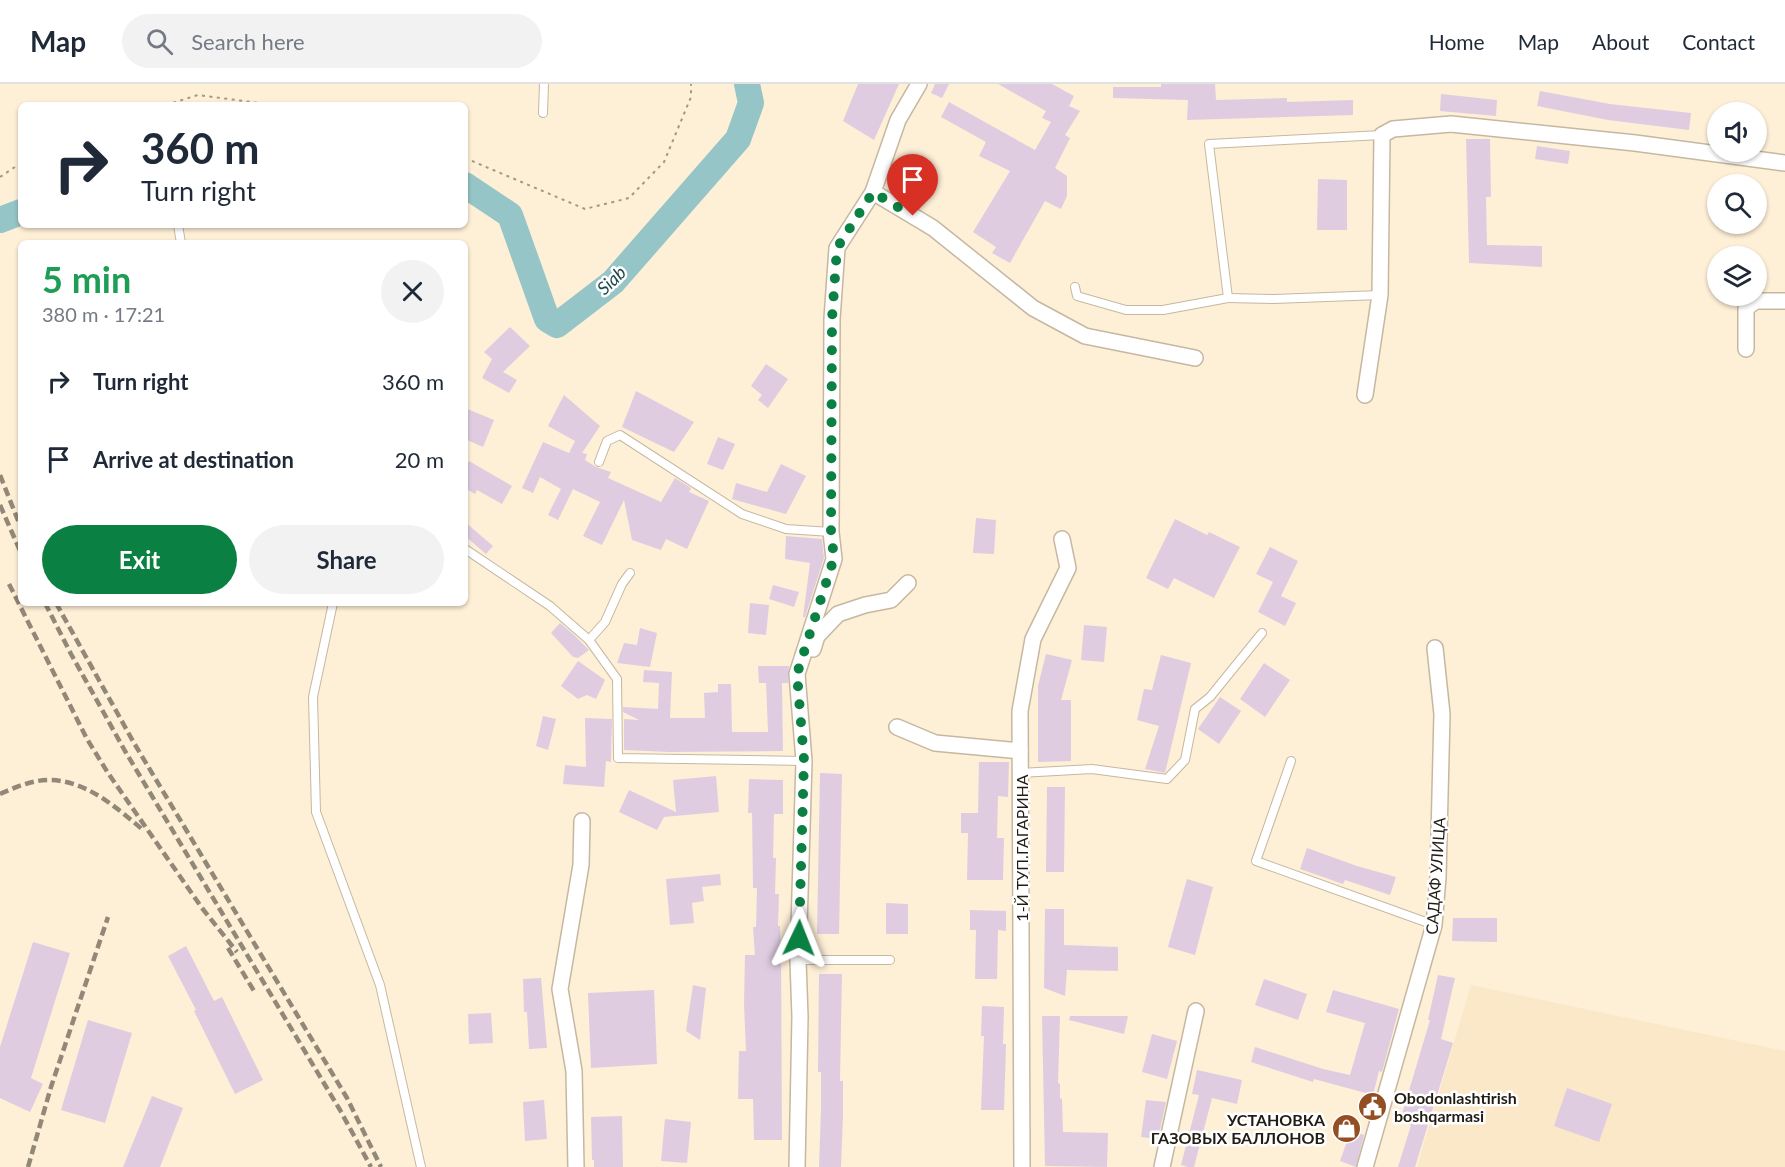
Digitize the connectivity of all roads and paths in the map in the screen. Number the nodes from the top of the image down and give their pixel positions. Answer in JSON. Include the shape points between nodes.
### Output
{"nodes":[{"id":1,"x":544,"y":84,"type":"edge"},
{"id":2,"x":691,"y":84,"type":"edge"},
{"id":3,"x":919,"y":84,"type":"edge"},
{"id":4,"x":176,"y":102,"type":"edge"},
{"id":5,"x":251,"y":102,"type":"edge"},
{"id":6,"x":543,"y":113,"type":"dead end"},
{"id":7,"x":1382,"y":135,"type":"junction"},
{"id":8,"x":468,"y":159,"type":"edge"},
{"id":9,"x":1785,"y":163,"type":"edge"},
{"id":10,"x":18,"y":166,"type":"edge"},
{"id":11,"x":0,"y":177,"type":"edge"},
{"id":12,"x":873,"y":192,"type":"junction"},
{"id":13,"x":1075,"y":287,"type":"dead end"},
{"id":14,"x":1380,"y":295,"type":"junction"},
{"id":15,"x":1228,"y":298,"type":"junction"},
{"id":16,"x":1785,"y":302,"type":"edge"},
{"id":17,"x":1746,"y":350,"type":"dead end"},
{"id":18,"x":1195,"y":358,"type":"dead end"},
{"id":19,"x":1365,"y":395,"type":"dead end"},
{"id":20,"x":599,"y":462,"type":"dead end"},
{"id":21,"x":831,"y":532,"type":"junction"},
{"id":22,"x":1062,"y":539,"type":"dead end"},
{"id":23,"x":468,"y":550,"type":"edge"},
{"id":24,"x":630,"y":573,"type":"dead end"},
{"id":25,"x":908,"y":583,"type":"dead end"},
{"id":26,"x":332,"y":606,"type":"edge"},
{"id":27,"x":1262,"y":633,"type":"dead end"},
{"id":28,"x":589,"y":640,"type":"junction"},
{"id":29,"x":1435,"y":648,"type":"dead end"},
{"id":30,"x":897,"y":727,"type":"dead end"},
{"id":31,"x":1020,"y":750,"type":"junction"},
{"id":32,"x":804,"y":760,"type":"junction"},
{"id":33,"x":1291,"y":761,"type":"dead end"},
{"id":34,"x":1020,"y":773,"type":"junction"},
{"id":35,"x":582,"y":821,"type":"dead end"},
{"id":36,"x":1434,"y":926,"type":"junction"},
{"id":37,"x":798,"y":960,"type":"junction"},
{"id":38,"x":890,"y":960,"type":"dead end"},
{"id":39,"x":1196,"y":1011,"type":"dead end"},
{"id":40,"x":421,"y":1167,"type":"edge"},
{"id":41,"x":576,"y":1167,"type":"edge"},
{"id":42,"x":797,"y":1167,"type":"edge"},
{"id":43,"x":1022,"y":1167,"type":"edge"},
{"id":44,"x":1162,"y":1167,"type":"edge"},
{"id":45,"x":1365,"y":1167,"type":"edge"}],
"edges":[{"from":1,"to":6,"type":"lane"},
{"from":2,"to":8,"type":"path","via":[[691,97],[663,162],[629,198],[585,209]]},
{"from":3,"to":12,"type":"street","via":[[898,120]]},
{"from":4,"to":5,"type":"path","via":[[198,95]]},
{"from":7,"to":9,"type":"street","via":[[1393,129],[1451,124]]},
{"from":7,"to":14,"type":"street"},
{"from":7,"to":15,"type":"lane","via":[[1209,144]]},
{"from":10,"to":11,"type":"path"},
{"from":12,"to":18,"type":"street","via":[[933,228],[1034,308],[1086,336]]},
{"from":12,"to":21,"type":"street","via":[[837,248],[832,319]]},
{"from":13,"to":15,"type":"lane","via":[[1077,296],[1126,310],[1163,310]]},
{"from":14,"to":15,"type":"lane"},
{"from":14,"to":19,"type":"street"},
{"from":16,"to":17,"type":"street","via":[[1756,301],[1746,308]]},
{"from":20,"to":21,"type":"lane","via":[[607,441],[620,435],[742,514],[786,529]]},
{"from":21,"to":32,"type":"street","via":[[834,558],[797,674]]},
{"from":22,"to":31,"type":"street","name":"1-Й ТУП.ГАГАРИНА","via":[[1068,568],[1033,639],[1020,711]]},
{"from":23,"to":28,"type":"lane","via":[[550,606]]},
{"from":24,"to":28,"type":"lane","via":[[605,622]]},
{"from":25,"to":32,"type":"street","via":[[891,600],[838,614],[817,636],[805,674]]},
{"from":26,"to":40,"type":"lane","via":[[313,697],[316,812],[380,985]]},
{"from":27,"to":34,"type":"lane","via":[[1210,698],[1195,709],[1185,760],[1167,779],[1092,770]]},
{"from":28,"to":32,"type":"lane","via":[[617,679],[618,758]]},
{"from":29,"to":36,"type":"street","name":"САДАФ УЛИЦА","via":[[1442,714]]},
{"from":30,"to":31,"type":"street","via":[[935,743]]},
{"from":31,"to":34,"type":"street","name":"1-Й ТУП.ГАГАРИНА"},
{"from":32,"to":37,"type":"street"},
{"from":33,"to":36,"type":"lane","via":[[1256,861]]},
{"from":34,"to":43,"type":"street","name":"1-Й ТУП.ГАГАРИНА"},
{"from":35,"to":41,"type":"street","via":[[581,865],[560,989],[574,1071]]},
{"from":36,"to":45,"type":"street","name":"САДАФ УЛИЦА"},
{"from":37,"to":38,"type":"lane"},
{"from":37,"to":42,"type":"street"},
{"from":39,"to":44,"type":"street"}]}
